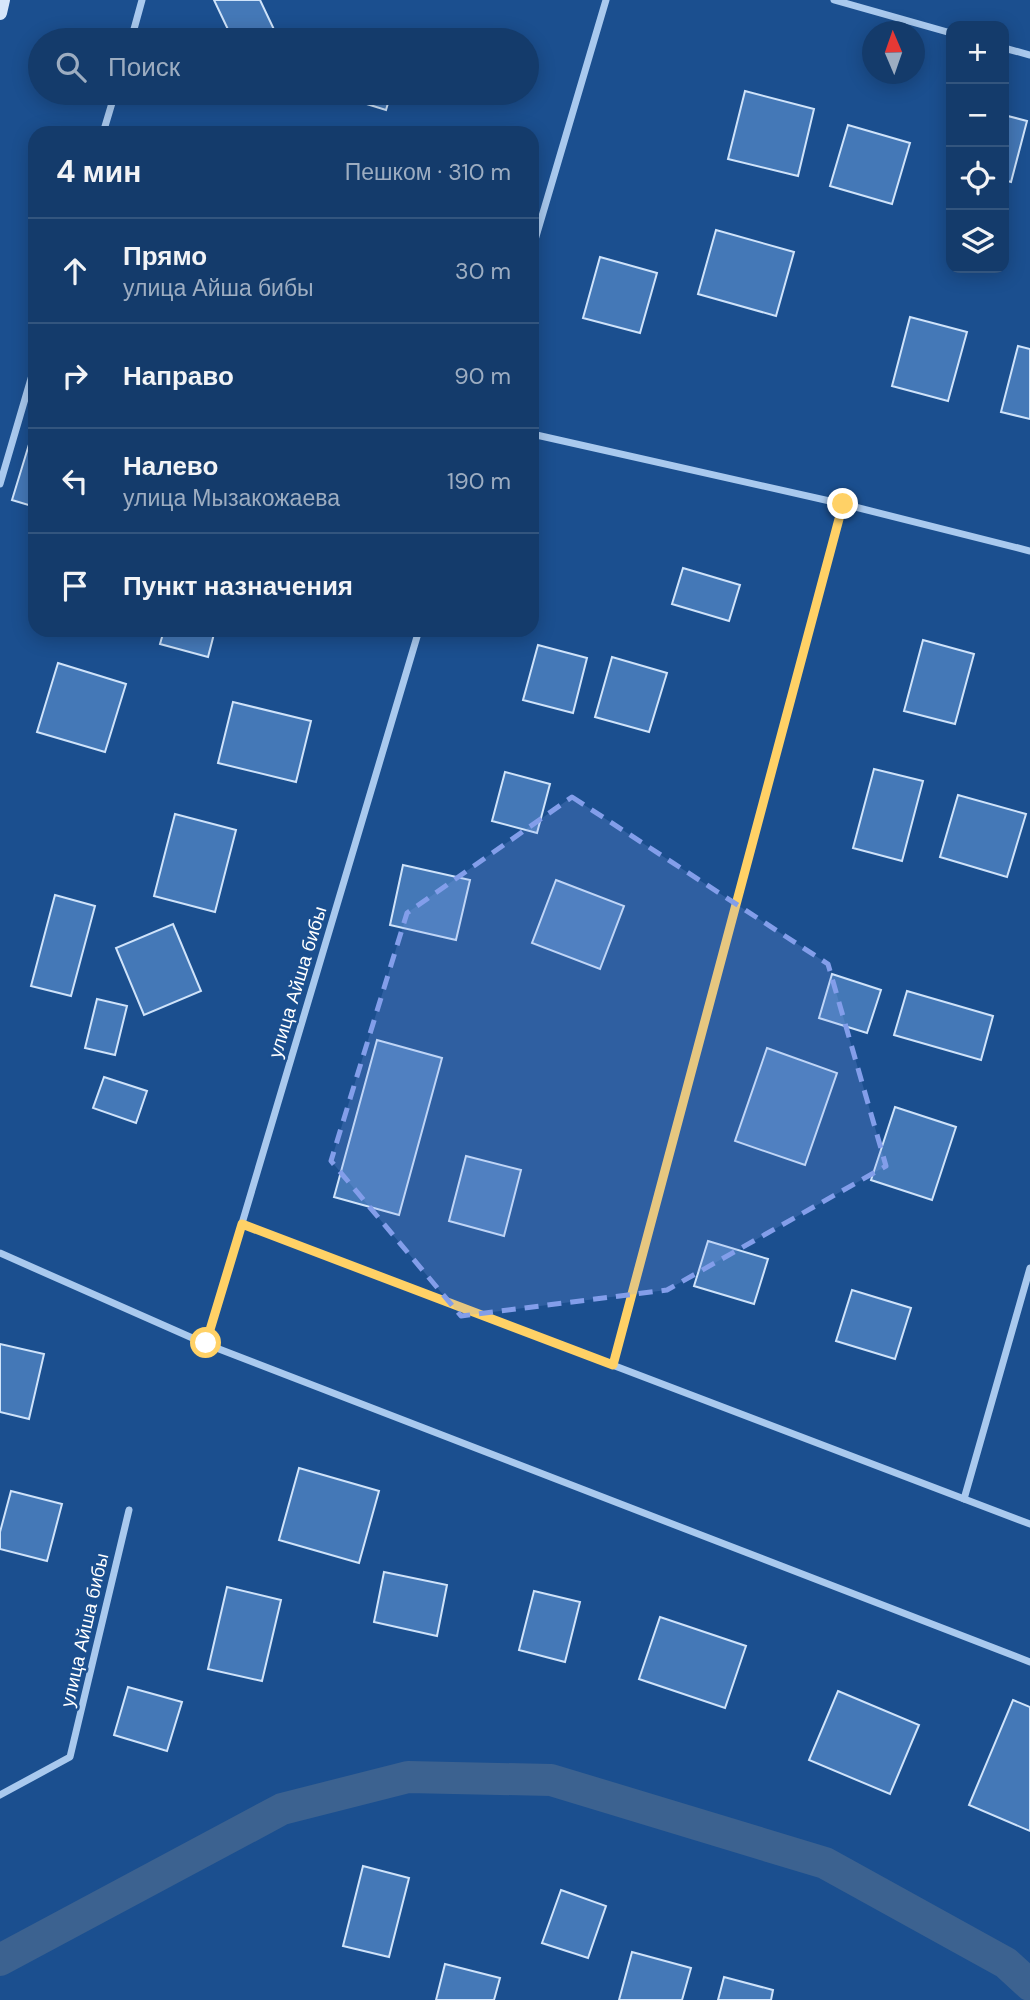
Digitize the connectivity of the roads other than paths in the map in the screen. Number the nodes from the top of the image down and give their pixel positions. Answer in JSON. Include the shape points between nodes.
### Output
{"nodes":[{"id":1,"x":4,"y":0,"type":"edge"},
{"id":2,"x":142,"y":0,"type":"edge"},
{"id":3,"x":606,"y":0,"type":"edge"},
{"id":4,"x":834,"y":0,"type":"edge"},
{"id":5,"x":0,"y":13,"type":"edge"},
{"id":6,"x":134,"y":28,"type":"edge"},
{"id":7,"x":946,"y":32,"type":"edge"},
{"id":8,"x":1009,"y":49,"type":"edge"},
{"id":9,"x":1030,"y":55,"type":"edge"},
{"id":10,"x":111,"y":105,"type":"edge"},
{"id":11,"x":105,"y":126,"type":"edge"},
{"id":12,"x":539,"y":226,"type":"edge"},
{"id":13,"x":28,"y":389,"type":"edge"},
{"id":14,"x":539,"y":436,"type":"edge"},
{"id":15,"x":0,"y":484,"type":"edge"},
{"id":16,"x":843,"y":504,"type":"junction"},
{"id":17,"x":1030,"y":551,"type":"edge"},
{"id":18,"x":417,"y":637,"type":"edge"},
{"id":19,"x":242,"y":1224,"type":"junction"},
{"id":20,"x":0,"y":1253,"type":"edge"},
{"id":21,"x":1030,"y":1268,"type":"edge"},
{"id":22,"x":206,"y":1343,"type":"junction"},
{"id":23,"x":613,"y":1365,"type":"junction"},
{"id":24,"x":964,"y":1499,"type":"junction"},
{"id":25,"x":129,"y":1510,"type":"dead end"},
{"id":26,"x":1030,"y":1524,"type":"edge"},
{"id":27,"x":1030,"y":1662,"type":"edge"},
{"id":28,"x":0,"y":1795,"type":"edge"}],
"edges":[{"from":1,"to":5,"type":"main road"},
{"from":2,"to":6,"type":"street"},
{"from":3,"to":12,"type":"street"},
{"from":4,"to":7,"type":"street"},
{"from":8,"to":9,"type":"street"},
{"from":10,"to":11,"type":"street"},
{"from":13,"to":15,"type":"street"},
{"from":14,"to":16,"type":"street"},
{"from":16,"to":17,"type":"street"},
{"from":16,"to":23,"type":"street"},
{"from":18,"to":19,"type":"street","name":"улица Айша бибы"},
{"from":19,"to":22,"type":"street","name":"улица Айша бибы"},
{"from":19,"to":23,"type":"street"},
{"from":20,"to":22,"type":"street"},
{"from":21,"to":24,"type":"street"},
{"from":22,"to":27,"type":"street"},
{"from":23,"to":24,"type":"street"},
{"from":24,"to":26,"type":"street"},
{"from":25,"to":28,"type":"street","name":"улица Айша бибы","via":[[70,1757]]}]}
